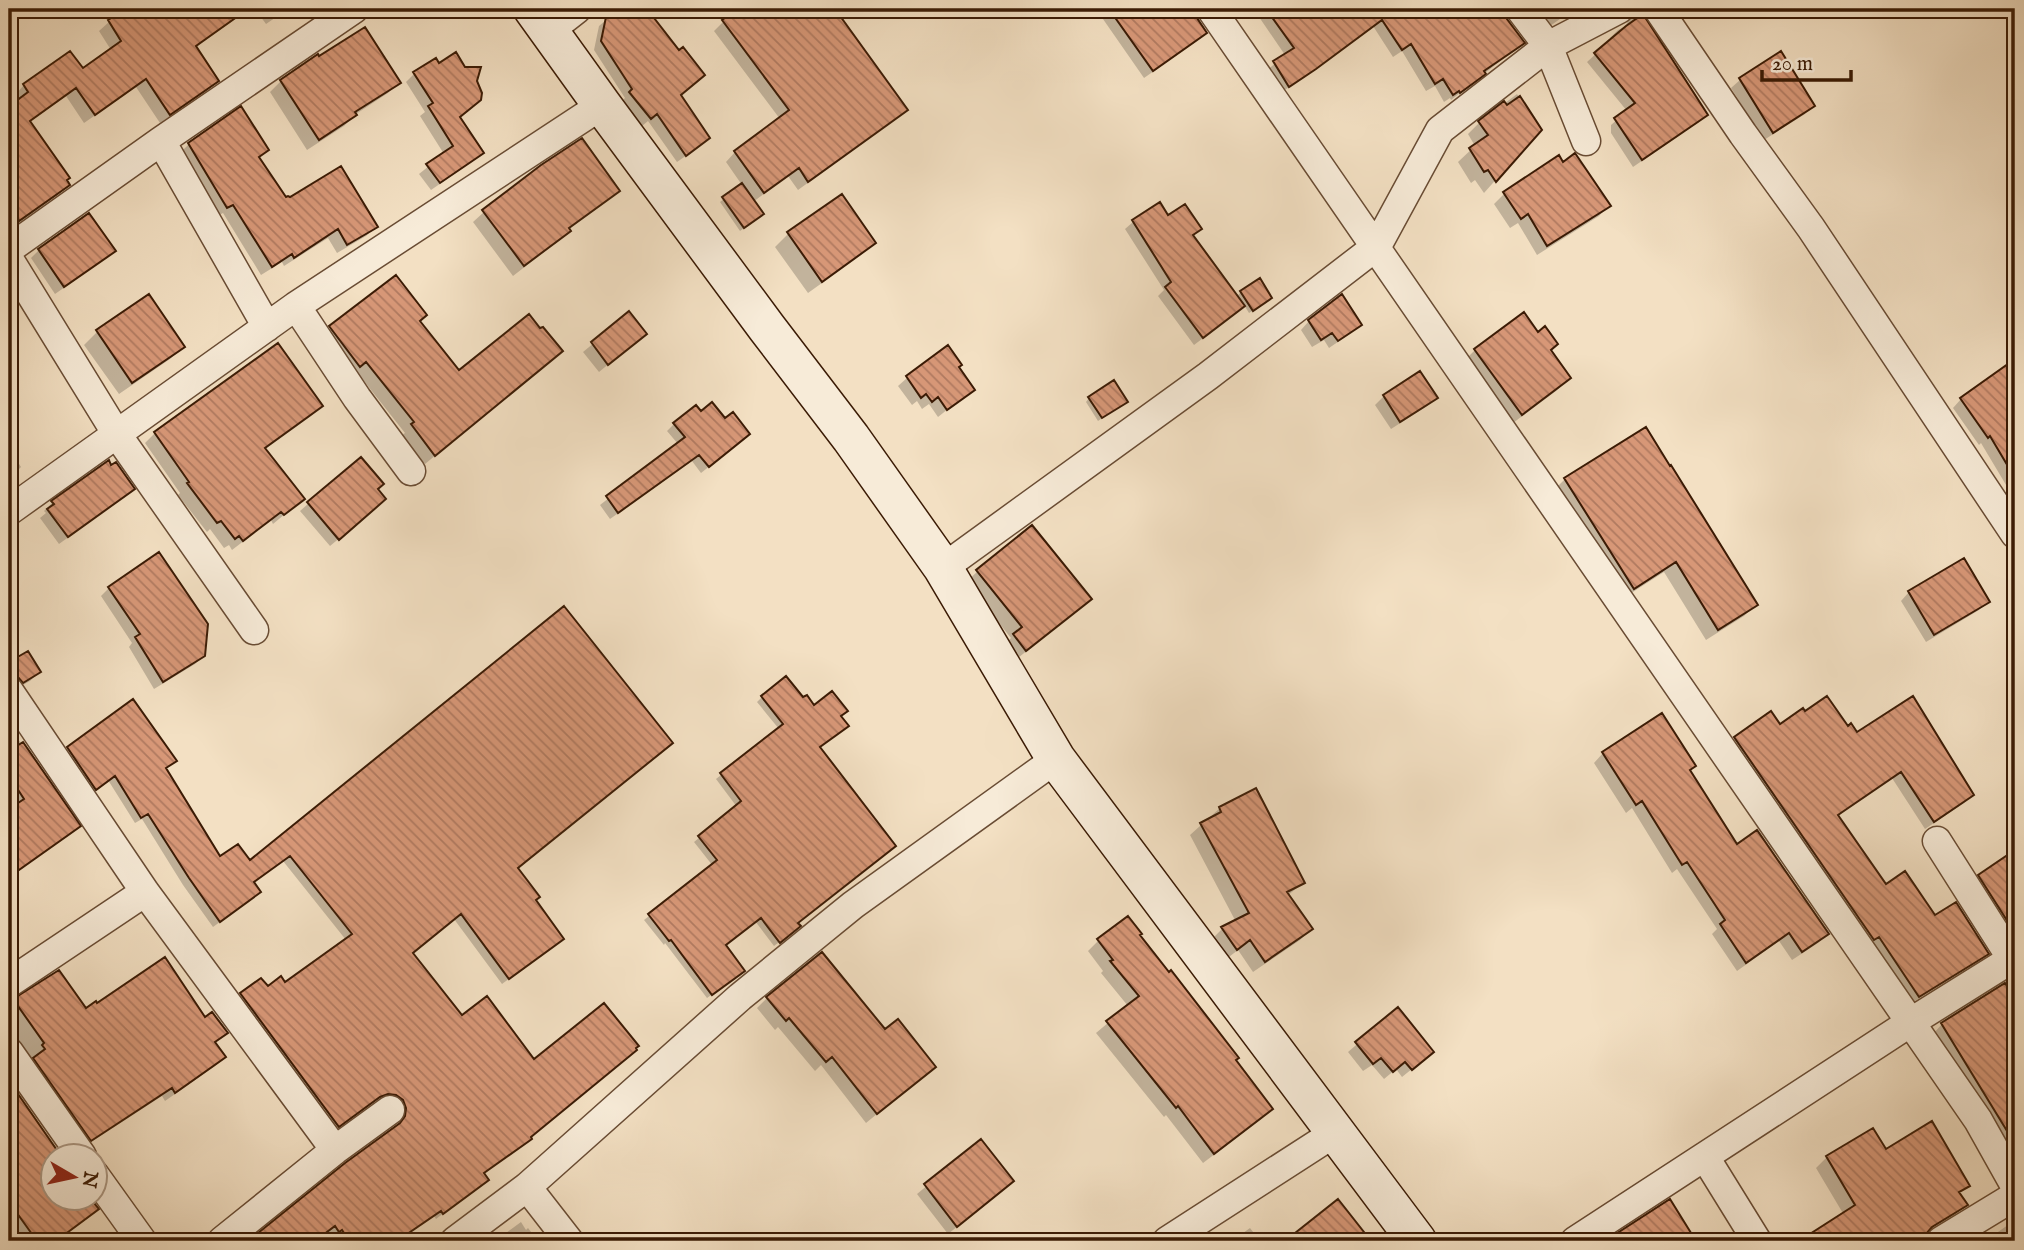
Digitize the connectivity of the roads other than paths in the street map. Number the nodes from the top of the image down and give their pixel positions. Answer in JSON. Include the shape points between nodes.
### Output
{"nodes":[{"id":1,"x":354,"y":9,"type":"edge"},
{"id":2,"x":1211,"y":9,"type":"edge"},
{"id":3,"x":1520,"y":9,"type":"edge"},
{"id":4,"x":1619,"y":9,"type":"edge"},
{"id":5,"x":1658,"y":9,"type":"edge"},
{"id":6,"x":553,"y":16,"type":"edge"},
{"id":7,"x":1548,"y":46,"type":"junction"},
{"id":8,"x":602,"y":105,"type":"junction"},
{"id":9,"x":161,"y":141,"type":"junction"},
{"id":10,"x":1586,"y":141,"type":"dead end"},
{"id":11,"x":1377,"y":246,"type":"junction"},
{"id":12,"x":9,"y":249,"type":"edge"},
{"id":13,"x":9,"y":259,"type":"edge"},
{"id":14,"x":296,"y":306,"type":"junction"},
{"id":15,"x":267,"y":327,"type":"junction"},
{"id":16,"x":116,"y":433,"type":"junction"},
{"id":17,"x":411,"y":471,"type":"dead end"},
{"id":18,"x":9,"y":511,"type":"edge"},
{"id":19,"x":2015,"y":534,"type":"edge"},
{"id":20,"x":943,"y":568,"type":"junction"},
{"id":21,"x":254,"y":630,"type":"dead end"},
{"id":22,"x":9,"y":691,"type":"edge"},
{"id":23,"x":1056,"y":758,"type":"junction"},
{"id":24,"x":1937,"y":841,"type":"dead end"},
{"id":25,"x":145,"y":892,"type":"junction"},
{"id":26,"x":2014,"y":960,"type":"edge"},
{"id":27,"x":9,"y":983,"type":"edge"},
{"id":28,"x":1911,"y":1022,"type":"junction"},
{"id":29,"x":9,"y":1052,"type":"edge"},
{"id":30,"x":390,"y":1110,"type":"dead end"},
{"id":31,"x":1336,"y":1132,"type":"junction"},
{"id":32,"x":72,"y":1142,"type":"edge"},
{"id":33,"x":335,"y":1150,"type":"junction"},
{"id":34,"x":1705,"y":1157,"type":"junction"},
{"id":35,"x":2015,"y":1186,"type":"edge"},
{"id":36,"x":527,"y":1187,"type":"junction"},
{"id":37,"x":108,"y":1194,"type":"edge"},
{"id":38,"x":2015,"y":1196,"type":"edge"},
{"id":39,"x":142,"y":1241,"type":"edge"},
{"id":40,"x":222,"y":1241,"type":"edge"},
{"id":41,"x":455,"y":1241,"type":"edge"},
{"id":42,"x":569,"y":1241,"type":"edge"},
{"id":43,"x":1167,"y":1241,"type":"edge"},
{"id":44,"x":1417,"y":1241,"type":"edge"},
{"id":45,"x":1575,"y":1241,"type":"edge"},
{"id":46,"x":1757,"y":1241,"type":"edge"},
{"id":47,"x":1941,"y":1241,"type":"edge"}],
"edges":[{"from":1,"to":9,"type":"street"},
{"from":2,"to":11,"type":"street"},
{"from":3,"to":7,"type":"street"},
{"from":4,"to":7,"type":"street"},
{"from":5,"to":19,"type":"street"},
{"from":6,"to":8,"type":"street"},
{"from":7,"to":10,"type":"street"},
{"from":7,"to":11,"type":"street","via":[[1440,130]]},
{"from":8,"to":14,"type":"street"},
{"from":8,"to":20,"type":"street"},
{"from":9,"to":12,"type":"street"},
{"from":9,"to":15,"type":"street"},
{"from":11,"to":20,"type":"street","via":[[1208,376]]},
{"from":11,"to":28,"type":"street"},
{"from":13,"to":16,"type":"street"},
{"from":14,"to":15,"type":"street"},
{"from":14,"to":17,"type":"street"},
{"from":15,"to":16,"type":"street"},
{"from":16,"to":18,"type":"street"},
{"from":16,"to":21,"type":"street"},
{"from":20,"to":23,"type":"street"},
{"from":22,"to":25,"type":"street"},
{"from":23,"to":31,"type":"street"},
{"from":23,"to":36,"type":"street","via":[[853,905],[740,997]]},
{"from":24,"to":26,"type":"street"},
{"from":25,"to":27,"type":"street"},
{"from":25,"to":33,"type":"street"},
{"from":26,"to":28,"type":"street"},
{"from":28,"to":34,"type":"street"},
{"from":28,"to":35,"type":"street","via":[[1978,1120]]},
{"from":29,"to":32,"type":"street"},
{"from":30,"to":33,"type":"street"},
{"from":31,"to":43,"type":"street"},
{"from":31,"to":44,"type":"street"},
{"from":33,"to":40,"type":"street"},
{"from":34,"to":45,"type":"street"},
{"from":34,"to":46,"type":"street"},
{"from":36,"to":41,"type":"street"},
{"from":36,"to":42,"type":"street"},
{"from":37,"to":39,"type":"street"},
{"from":38,"to":47,"type":"street"}]}
